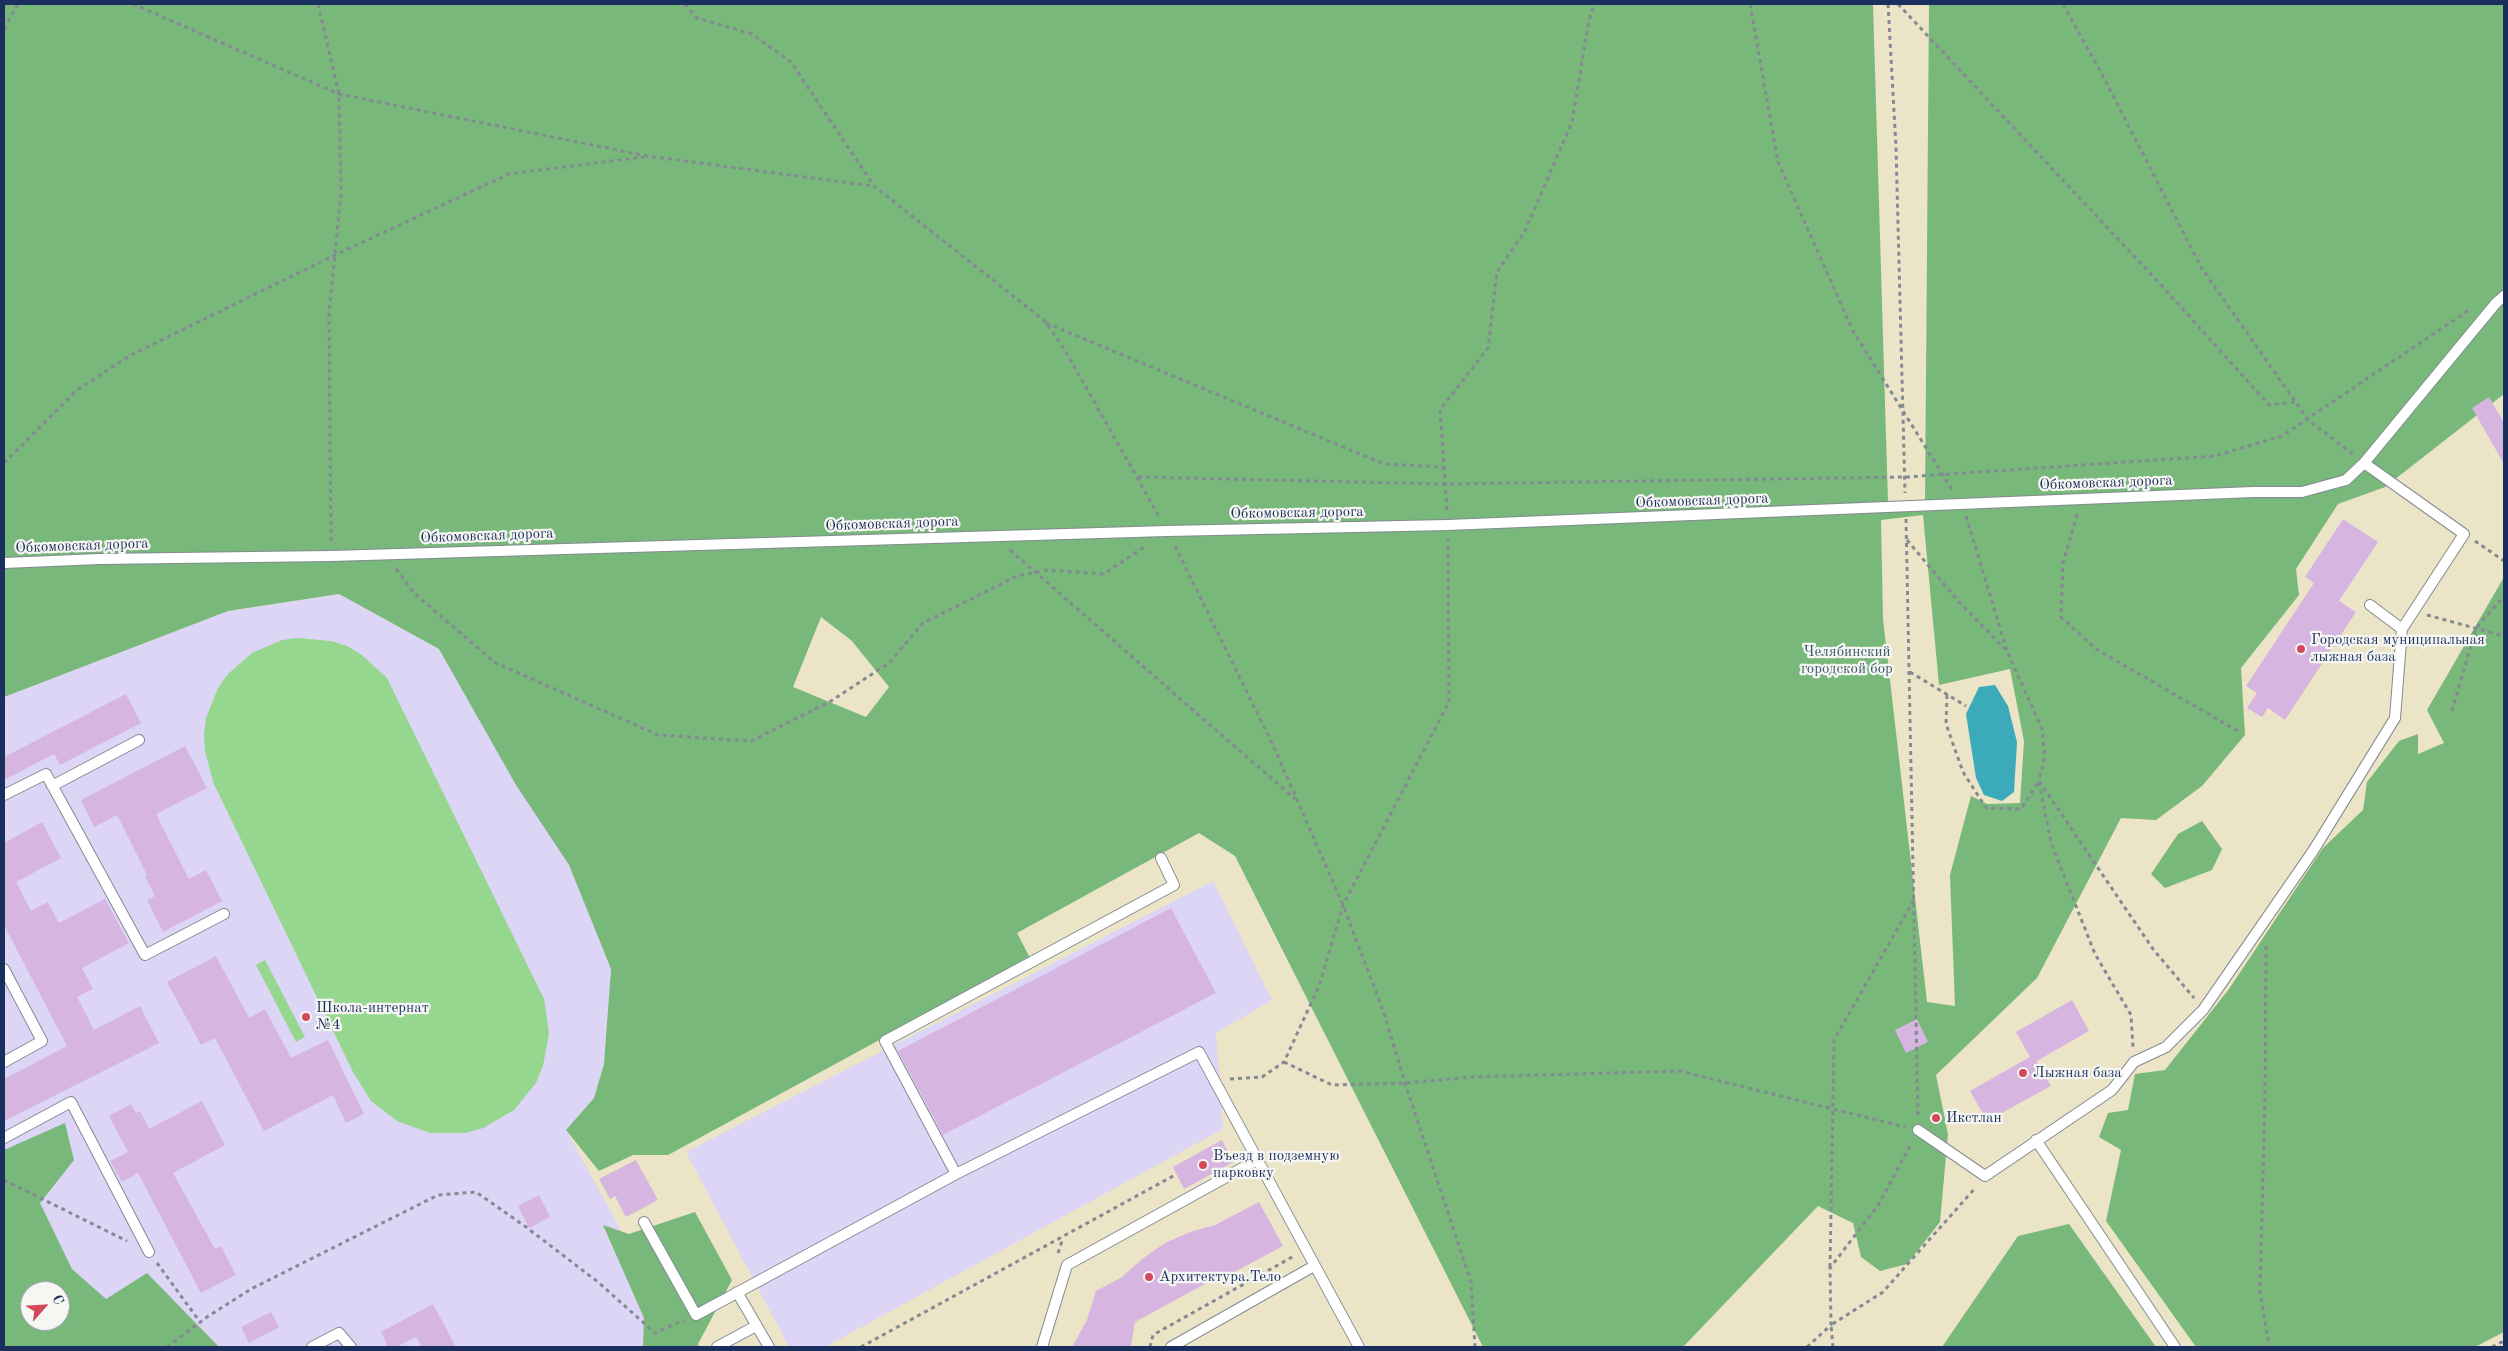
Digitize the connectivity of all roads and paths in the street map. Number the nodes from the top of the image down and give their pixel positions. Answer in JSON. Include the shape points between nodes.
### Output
{"nodes":[{"id":1,"x":18,"y":4,"type":"edge"},
{"id":2,"x":133,"y":4,"type":"edge"},
{"id":3,"x":318,"y":4,"type":"edge"},
{"id":4,"x":685,"y":4,"type":"edge"},
{"id":5,"x":1594,"y":4,"type":"edge"},
{"id":6,"x":1750,"y":4,"type":"edge"},
{"id":7,"x":1888,"y":4,"type":"edge"},
{"id":8,"x":1898,"y":4,"type":"edge"},
{"id":9,"x":2063,"y":4,"type":"edge"},
{"id":10,"x":4,"y":29,"type":"edge"},
{"id":11,"x":339,"y":94,"type":"junction"},
{"id":12,"x":647,"y":156,"type":"junction"},
{"id":13,"x":874,"y":186,"type":"junction"},
{"id":14,"x":335,"y":254,"type":"junction"},
{"id":15,"x":2504,"y":296,"type":"edge"},
{"id":16,"x":2473,"y":306,"type":"dead end"},
{"id":17,"x":1046,"y":322,"type":"junction"},
{"id":18,"x":2296,"y":402,"type":"junction"},
{"id":19,"x":1904,"y":413,"type":"junction"},
{"id":20,"x":2308,"y":420,"type":"junction"},
{"id":21,"x":4,"y":463,"type":"edge"},
{"id":22,"x":2364,"y":463,"type":"junction"},
{"id":23,"x":1444,"y":467,"type":"junction"},
{"id":24,"x":1943,"y":475,"type":"junction"},
{"id":25,"x":1137,"y":476,"type":"junction"},
{"id":26,"x":1905,"y":477,"type":"junction"},
{"id":27,"x":1445,"y":484,"type":"junction"},
{"id":28,"x":2081,"y":499,"type":"junction"},
{"id":29,"x":1962,"y":505,"type":"junction"},
{"id":30,"x":1906,"y":508,"type":"junction"},
{"id":31,"x":1448,"y":525,"type":"junction"},
{"id":32,"x":1167,"y":531,"type":"junction"},
{"id":33,"x":2464,"y":534,"type":"junction"},
{"id":34,"x":995,"y":536,"type":"junction"},
{"id":35,"x":1907,"y":540,"type":"junction"},
{"id":36,"x":385,"y":554,"type":"junction"},
{"id":37,"x":331,"y":556,"type":"junction"},
{"id":38,"x":2504,"y":561,"type":"edge"},
{"id":39,"x":4,"y":563,"type":"edge"},
{"id":40,"x":1034,"y":573,"type":"junction"},
{"id":41,"x":2504,"y":596,"type":"edge"},
{"id":42,"x":2370,"y":605,"type":"dead end"},
{"id":43,"x":2414,"y":611,"type":"junction"},
{"id":44,"x":2476,"y":628,"type":"junction"},
{"id":45,"x":2402,"y":629,"type":"junction"},
{"id":46,"x":2504,"y":636,"type":"edge"},
{"id":47,"x":2007,"y":651,"type":"junction"},
{"id":48,"x":1910,"y":672,"type":"junction"},
{"id":49,"x":1947,"y":695,"type":"junction"},
{"id":50,"x":1966,"y":706,"type":"dead end"},
{"id":51,"x":2452,"y":711,"type":"dead end"},
{"id":52,"x":2238,"y":731,"type":"dead end"},
{"id":53,"x":139,"y":740,"type":"dead end"},
{"id":54,"x":2039,"y":781,"type":"junction"},
{"id":55,"x":52,"y":786,"type":"junction"},
{"id":56,"x":4,"y":795,"type":"edge"},
{"id":57,"x":1298,"y":801,"type":"junction"},
{"id":58,"x":1161,"y":858,"type":"dead end"},
{"id":59,"x":1915,"y":897,"type":"junction"},
{"id":60,"x":1343,"y":904,"type":"junction"},
{"id":61,"x":224,"y":914,"type":"dead end"},
{"id":62,"x":2266,"y":919,"type":"junction"},
{"id":63,"x":4,"y":969,"type":"edge"},
{"id":64,"x":2203,"y":1010,"type":"junction"},
{"id":65,"x":4,"y":1062,"type":"edge"},
{"id":66,"x":1284,"y":1062,"type":"junction"},
{"id":67,"x":2134,"y":1062,"type":"junction"},
{"id":68,"x":1214,"y":1080,"type":"junction"},
{"id":69,"x":1405,"y":1083,"type":"junction"},
{"id":70,"x":1832,"y":1109,"type":"junction"},
{"id":71,"x":1918,"y":1130,"type":"junction"},
{"id":72,"x":4,"y":1138,"type":"edge"},
{"id":73,"x":2036,"y":1140,"type":"junction"},
{"id":74,"x":1257,"y":1160,"type":"junction"},
{"id":75,"x":956,"y":1174,"type":"junction"},
{"id":76,"x":1175,"y":1175,"type":"dead end"},
{"id":77,"x":1985,"y":1176,"type":"junction"},
{"id":78,"x":4,"y":1180,"type":"edge"},
{"id":79,"x":644,"y":1222,"type":"dead end"},
{"id":80,"x":1305,"y":1250,"type":"junction"},
{"id":81,"x":149,"y":1252,"type":"junction"},
{"id":82,"x":1314,"y":1266,"type":"junction"},
{"id":83,"x":1830,"y":1268,"type":"junction"},
{"id":84,"x":738,"y":1292,"type":"junction"},
{"id":85,"x":696,"y":1315,"type":"junction"},
{"id":86,"x":200,"y":1322,"type":"junction"},
{"id":87,"x":1831,"y":1325,"type":"junction"},
{"id":88,"x":756,"y":1326,"type":"junction"},
{"id":89,"x":2504,"y":1340,"type":"edge"},
{"id":90,"x":167,"y":1347,"type":"edge"},
{"id":91,"x":312,"y":1347,"type":"edge"},
{"id":92,"x":351,"y":1347,"type":"edge"},
{"id":93,"x":717,"y":1347,"type":"edge"},
{"id":94,"x":769,"y":1347,"type":"edge"},
{"id":95,"x":861,"y":1347,"type":"edge"},
{"id":96,"x":1042,"y":1347,"type":"edge"},
{"id":97,"x":1150,"y":1347,"type":"edge"},
{"id":98,"x":1171,"y":1347,"type":"edge"},
{"id":99,"x":1359,"y":1347,"type":"edge"},
{"id":100,"x":1475,"y":1347,"type":"edge"},
{"id":101,"x":1807,"y":1347,"type":"edge"},
{"id":102,"x":1833,"y":1347,"type":"edge"},
{"id":103,"x":2175,"y":1347,"type":"edge"},
{"id":104,"x":2269,"y":1347,"type":"edge"},
{"id":105,"x":2492,"y":1347,"type":"edge"}],
"edges":[{"from":1,"to":10,"type":"path"},
{"from":2,"to":11,"type":"path"},
{"from":3,"to":11,"type":"path"},
{"from":4,"to":13,"type":"path","via":[[697,18],[752,34],[791,62]]},
{"from":5,"to":23,"type":"path","via":[[1572,122],[1525,232],[1497,272],[1488,348],[1440,410]]},
{"from":6,"to":19,"type":"path","via":[[1778,162],[1853,331]]},
{"from":7,"to":19,"type":"path"},
{"from":8,"to":18,"type":"path","via":[[2162,286],[2269,406]]},
{"from":9,"to":18,"type":"path","via":[[2201,267]]},
{"from":11,"to":12,"type":"path"},
{"from":11,"to":14,"type":"path","via":[[341,193]]},
{"from":12,"to":13,"type":"path"},
{"from":12,"to":14,"type":"path","via":[[509,174]]},
{"from":13,"to":17,"type":"path"},
{"from":14,"to":21,"type":"path","via":[[131,355],[77,390]]},
{"from":14,"to":37,"type":"path","via":[[329,314]]},
{"from":15,"to":22,"type":"lane","name":"Обкомовская дорога"},
{"from":16,"to":20,"type":"path"},
{"from":17,"to":23,"type":"path","via":[[1384,464]]},
{"from":17,"to":25,"type":"path"},
{"from":18,"to":20,"type":"path"},
{"from":19,"to":24,"type":"path"},
{"from":19,"to":26,"type":"path"},
{"from":20,"to":22,"type":"path"},
{"from":20,"to":24,"type":"path","via":[[2282,436],[2215,456]]},
{"from":22,"to":28,"type":"lane","name":"Обкомовская дорога","via":[[2346,480],[2302,492]]},
{"from":22,"to":33,"type":"lane"},
{"from":23,"to":27,"type":"path"},
{"from":24,"to":26,"type":"path"},
{"from":24,"to":29,"type":"path"},
{"from":25,"to":27,"type":"path"},
{"from":25,"to":32,"type":"path"},
{"from":26,"to":27,"type":"path"},
{"from":26,"to":30,"type":"path"},
{"from":27,"to":31,"type":"path"},
{"from":28,"to":29,"type":"lane","name":"Обкомовская дорога"},
{"from":28,"to":52,"type":"path","via":[[2063,563],[2061,617],[2096,649]]},
{"from":29,"to":30,"type":"lane","name":"Обкомовская дорога"},
{"from":29,"to":47,"type":"path"},
{"from":30,"to":31,"type":"lane","name":"Обкомовская дорога"},
{"from":30,"to":35,"type":"path"},
{"from":31,"to":32,"type":"lane","name":"Обкомовская дорога"},
{"from":31,"to":60,"type":"path","via":[[1449,702]]},
{"from":32,"to":34,"type":"lane","name":"Обкомовская дорога"},
{"from":32,"to":40,"type":"path","via":[[1104,574],[1048,570]]},
{"from":32,"to":57,"type":"path"},
{"from":33,"to":38,"type":"path"},
{"from":33,"to":43,"type":"lane"},
{"from":34,"to":36,"type":"lane","name":"Обкомовская дорога"},
{"from":34,"to":40,"type":"path"},
{"from":35,"to":47,"type":"path","via":[[1959,602]]},
{"from":35,"to":48,"type":"path"},
{"from":36,"to":37,"type":"lane","name":"Обкомовская дорога"},
{"from":36,"to":40,"type":"path","via":[[415,594],[494,662],[658,735],[751,741],[832,701],[889,663],[923,623],[1017,576]]},
{"from":37,"to":39,"type":"lane","name":"Обкомовская дорога"},
{"from":40,"to":57,"type":"path"},
{"from":41,"to":44,"type":"path"},
{"from":42,"to":45,"type":"lane"},
{"from":43,"to":44,"type":"path"},
{"from":43,"to":45,"type":"lane"},
{"from":44,"to":46,"type":"path"},
{"from":44,"to":51,"type":"path"},
{"from":45,"to":62,"type":"lane","via":[[2395,718],[2313,851]]},
{"from":47,"to":54,"type":"path","via":[[2042,728],[2045,756]]},
{"from":48,"to":49,"type":"path"},
{"from":48,"to":59,"type":"path"},
{"from":49,"to":50,"type":"path"},
{"from":49,"to":54,"type":"path","via":[[1946,724],[1957,756],[1963,772],[1986,808],[2021,809]]},
{"from":53,"to":55,"type":"lane"},
{"from":54,"to":64,"type":"path","via":[[2154,948]]},
{"from":54,"to":67,"type":"path","via":[[2051,843],[2096,954],[2131,1015]]},
{"from":55,"to":56,"type":"lane","via":[[46,774]]},
{"from":55,"to":61,"type":"lane","via":[[145,955]]},
{"from":57,"to":60,"type":"path"},
{"from":58,"to":75,"type":"lane","via":[[1174,885],[885,1041]]},
{"from":59,"to":70,"type":"path","via":[[1834,1040]]},
{"from":59,"to":71,"type":"path"},
{"from":60,"to":66,"type":"path","via":[[1319,986]]},
{"from":60,"to":69,"type":"path","via":[[1384,1013]]},
{"from":62,"to":64,"type":"lane"},
{"from":62,"to":104,"type":"path","via":[[2260,1290]]},
{"from":63,"to":65,"type":"lane","via":[[42,1041]]},
{"from":64,"to":67,"type":"lane","via":[[2166,1046]]},
{"from":66,"to":68,"type":"path","via":[[1262,1077]]},
{"from":66,"to":69,"type":"path","via":[[1332,1085]]},
{"from":67,"to":73,"type":"lane","via":[[2112,1090]]},
{"from":68,"to":74,"type":"lane"},
{"from":68,"to":75,"type":"lane","via":[[1199,1052]]},
{"from":69,"to":70,"type":"path","via":[[1472,1077],[1680,1071]]},
{"from":69,"to":100,"type":"path","via":[[1471,1282]]},
{"from":70,"to":71,"type":"path"},
{"from":70,"to":83,"type":"path"},
{"from":71,"to":77,"type":"lane"},
{"from":71,"to":83,"type":"path","via":[[1880,1204]]},
{"from":72,"to":81,"type":"lane","via":[[71,1102]]},
{"from":73,"to":77,"type":"lane"},
{"from":73,"to":103,"type":"lane"},
{"from":74,"to":80,"type":"lane"},
{"from":74,"to":96,"type":"lane","via":[[1067,1265]]},
{"from":75,"to":84,"type":"lane"},
{"from":76,"to":95,"type":"path"},
{"from":77,"to":87,"type":"path","via":[[1883,1292]]},
{"from":78,"to":81,"type":"path"},
{"from":79,"to":85,"type":"lane"},
{"from":80,"to":82,"type":"lane"},
{"from":80,"to":97,"type":"path","via":[[1153,1335]]},
{"from":81,"to":86,"type":"path"},
{"from":82,"to":98,"type":"lane"},
{"from":82,"to":99,"type":"lane"},
{"from":83,"to":87,"type":"path"},
{"from":84,"to":85,"type":"lane"},
{"from":84,"to":88,"type":"lane"},
{"from":85,"to":86,"type":"path","via":[[655,1332],[598,1282],[476,1192],[438,1195],[250,1289]]},
{"from":86,"to":90,"type":"path"},
{"from":87,"to":101,"type":"path"},
{"from":87,"to":102,"type":"path"},
{"from":88,"to":93,"type":"lane"},
{"from":88,"to":94,"type":"lane"},
{"from":89,"to":105,"type":"path"},
{"from":91,"to":92,"type":"lane","via":[[339,1333]]}]}
